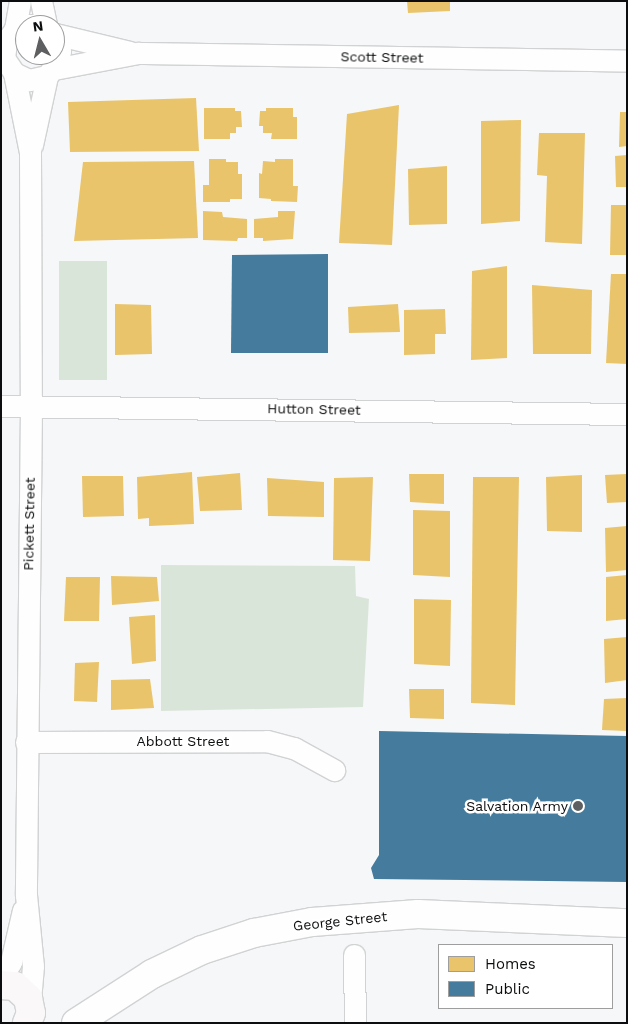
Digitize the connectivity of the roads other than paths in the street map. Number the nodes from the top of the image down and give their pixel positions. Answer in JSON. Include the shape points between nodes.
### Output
{"nodes":[{"id":1,"x":20,"y":1,"type":"edge"},
{"id":2,"x":41,"y":1,"type":"edge"},
{"id":3,"x":44,"y":15,"type":"edge"},
{"id":4,"x":65,"y":37,"type":"edge"},
{"id":5,"x":7,"y":38,"type":"edge"},
{"id":6,"x":138,"y":53,"type":"junction"},
{"id":7,"x":627,"y":61,"type":"edge"},
{"id":8,"x":53,"y":65,"type":"edge"},
{"id":9,"x":8,"y":68,"type":"edge"},
{"id":10,"x":50,"y":72,"type":"junction"},
{"id":11,"x":30,"y":152,"type":"junction"},
{"id":12,"x":1,"y":406,"type":"edge"},
{"id":13,"x":31,"y":406,"type":"junction"},
{"id":14,"x":627,"y":414,"type":"edge"},
{"id":15,"x":26,"y":742,"type":"junction"},
{"id":16,"x":334,"y":770,"type":"dead end"},
{"id":17,"x":26,"y":895,"type":"junction"},
{"id":18,"x":627,"y":923,"type":"edge"},
{"id":19,"x":354,"y":955,"type":"dead end"},
{"id":20,"x":1,"y":979,"type":"edge"},
{"id":21,"x":1,"y":985,"type":"edge"},
{"id":22,"x":33,"y":1014,"type":"edge"},
{"id":23,"x":76,"y":1023,"type":"edge"},
{"id":24,"x":355,"y":1023,"type":"edge"}],
"edges":[{"from":1,"to":5,"type":"street"},
{"from":2,"to":3,"type":"street"},
{"from":4,"to":6,"type":"street","name":"Scott Street"},
{"from":5,"to":9,"type":"street","name":"Pickett Street","via":[[4,58]]},
{"from":6,"to":7,"type":"street","name":"Scott Street"},
{"from":6,"to":10,"type":"street","name":"Scott Street"},
{"from":8,"to":10,"type":"street","name":"Pickett Street"},
{"from":9,"to":10,"type":"street","name":"Scott Street","via":[[30,80]]},
{"from":9,"to":11,"type":"street","name":"Pickett Street"},
{"from":10,"to":11,"type":"street","name":"Pickett Street"},
{"from":11,"to":13,"type":"street","name":"Pickett Street"},
{"from":12,"to":13,"type":"street","name":"Hutton Street"},
{"from":13,"to":14,"type":"street","name":"Hutton Street"},
{"from":13,"to":15,"type":"street","name":"Pickett Street"},
{"from":15,"to":16,"type":"street","name":"Abbott Street","via":[[267,741],[294,748]]},
{"from":15,"to":17,"type":"street","name":"Pickett Street"},
{"from":17,"to":20,"type":"street","name":"Pickett Street","via":[[11,962]]},
{"from":17,"to":22,"type":"street","name":"Pickett Street","via":[[33,966]]},
{"from":18,"to":23,"type":"street","name":"George Street","via":[[418,914],[312,922],[254,933],[202,950],[152,974]]},
{"from":19,"to":24,"type":"street"},
{"from":21,"to":22,"type":"main road","via":[[18,988]]}]}
